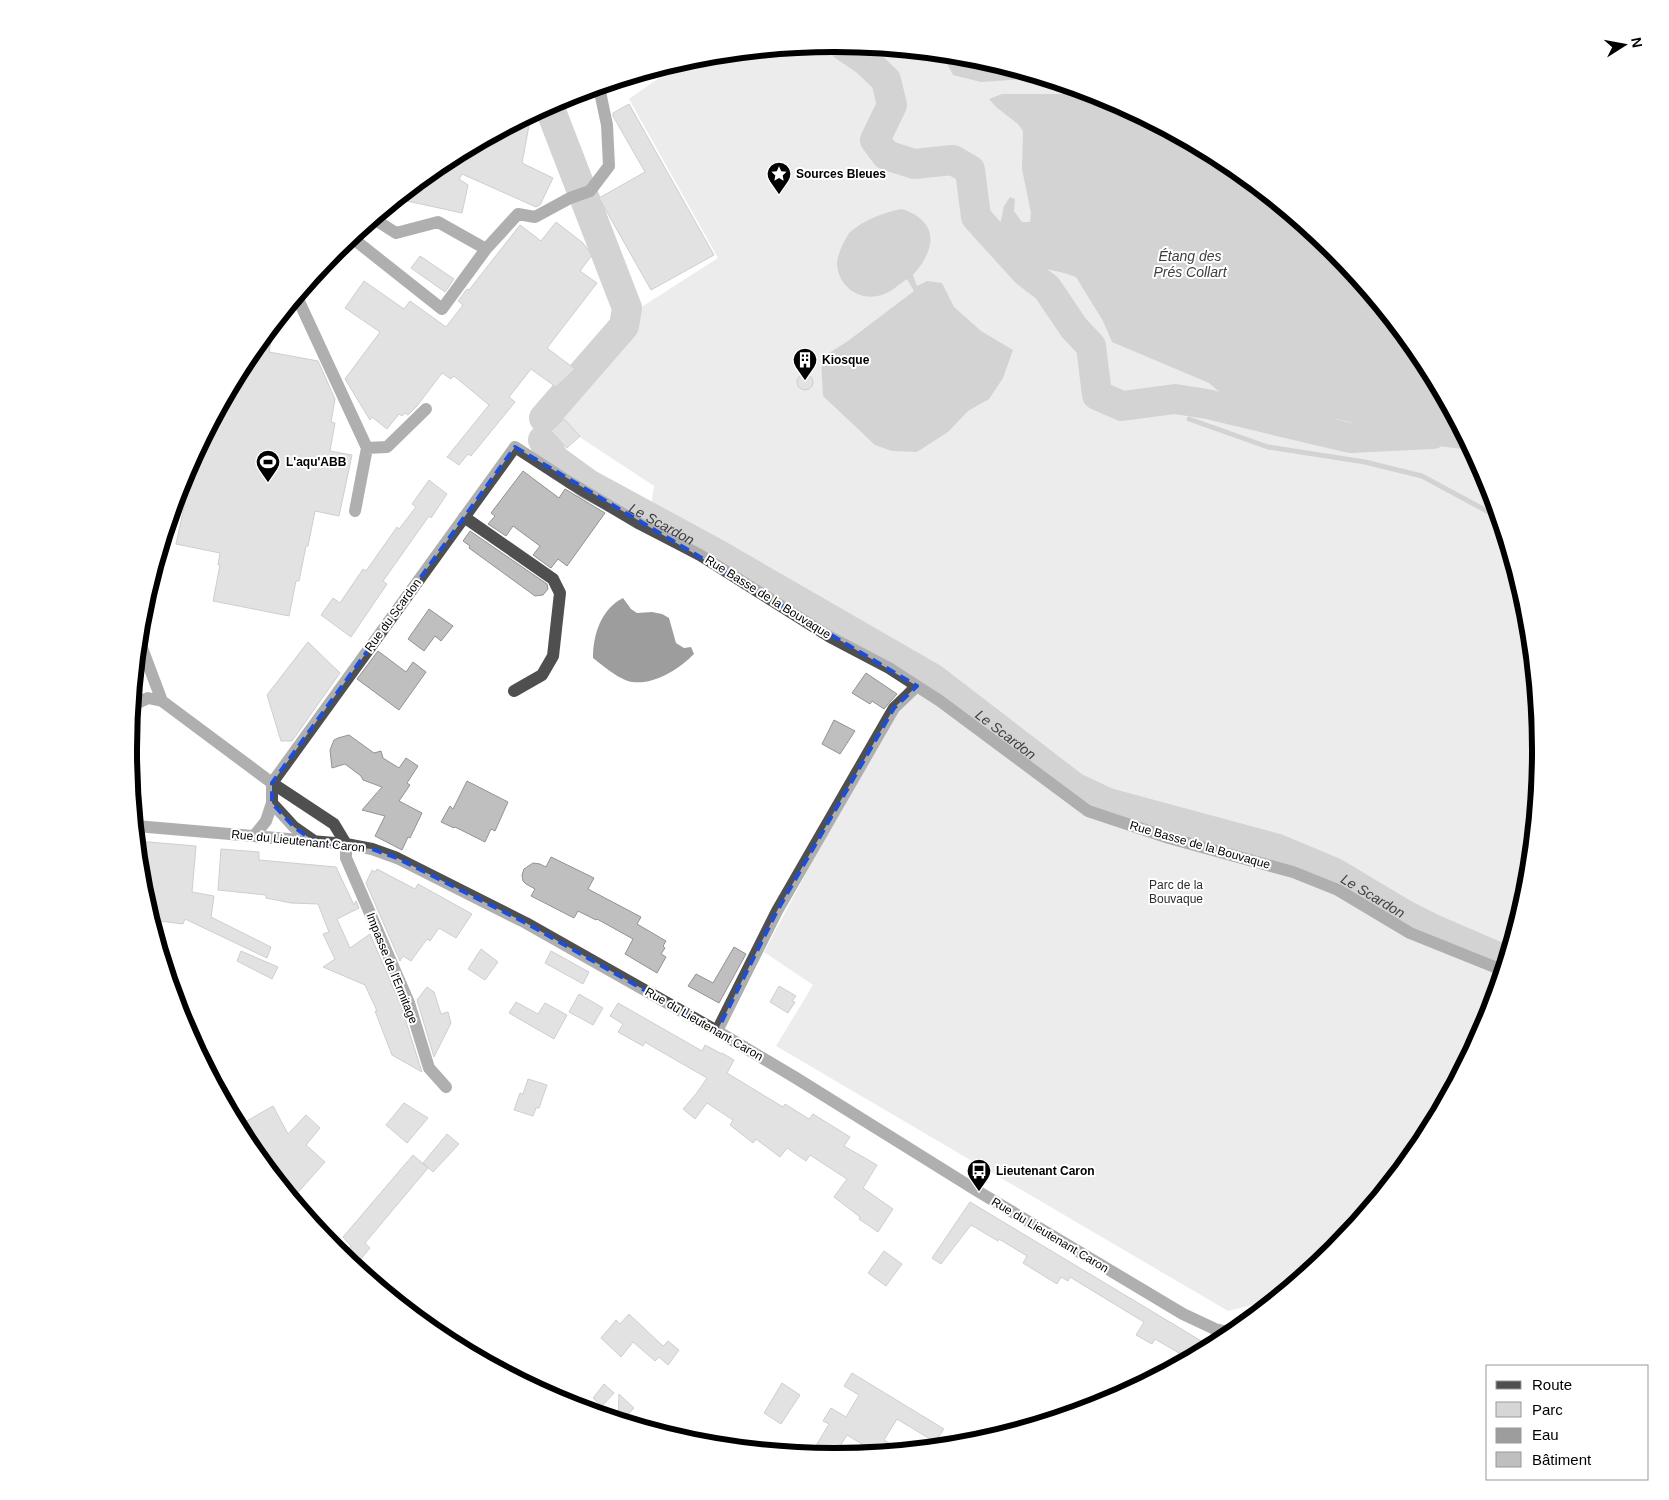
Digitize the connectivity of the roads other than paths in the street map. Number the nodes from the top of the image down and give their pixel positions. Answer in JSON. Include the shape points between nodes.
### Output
{"nodes":[{"id":1,"x":600,"y":94,"type":"edge"},
{"id":2,"x":379,"y":222,"type":"edge"},
{"id":3,"x":358,"y":242,"type":"edge"},
{"id":4,"x":486,"y":248,"type":"junction"},
{"id":5,"x":300,"y":303,"type":"edge"},
{"id":6,"x":426,"y":410,"type":"dead end"},
{"id":7,"x":515,"y":447,"type":"joint"},
{"id":8,"x":367,"y":448,"type":"junction"},
{"id":9,"x":355,"y":511,"type":"dead end"},
{"id":10,"x":464,"y":517,"type":"junction"},
{"id":11,"x":144,"y":653,"type":"edge"},
{"id":12,"x":917,"y":686,"type":"junction"},
{"id":13,"x":514,"y":691,"type":"dead end"},
{"id":14,"x":162,"y":701,"type":"junction"},
{"id":15,"x":138,"y":703,"type":"edge"},
{"id":16,"x":272,"y":783,"type":"junction"},
{"id":17,"x":272,"y":803,"type":"junction"},
{"id":18,"x":141,"y":826,"type":"edge"},
{"id":19,"x":254,"y":836,"type":"junction"},
{"id":20,"x":315,"y":842,"type":"junction"},
{"id":21,"x":346,"y":844,"type":"junction"},
{"id":22,"x":1497,"y":968,"type":"edge"},
{"id":23,"x":717,"y":1031,"type":"junction"},
{"id":24,"x":446,"y":1087,"type":"dead end"},
{"id":25,"x":1220,"y":1331,"type":"edge"}],
"edges":[{"from":1,"to":4,"type":"street","via":[[607,125],[609,166],[590,191],[535,217],[518,214]]},
{"from":2,"to":4,"type":"street","via":[[396,233],[438,222]]},
{"from":3,"to":4,"type":"street","via":[[442,308]]},
{"from":5,"to":8,"type":"street"},
{"from":6,"to":8,"type":"street","via":[[387,447]]},
{"from":7,"to":10,"type":"street","name":"Rue du Scardon"},
{"from":7,"to":12,"type":"street","name":"Rue Basse de la Bouvaque"},
{"from":8,"to":9,"type":"street"},
{"from":10,"to":13,"type":"street","via":[[553,579],[560,593],[553,656],[542,675]]},
{"from":10,"to":16,"type":"street","name":"Rue du Scardon"},
{"from":11,"to":14,"type":"street"},
{"from":12,"to":22,"type":"street","name":"Rue Basse de la Bouvaque","via":[[1088,811],[1169,838],[1293,872],[1338,890],[1410,933]]},
{"from":12,"to":23,"type":"street","via":[[894,708],[786,894]]},
{"from":14,"to":15,"type":"street","via":[[148,698]]},
{"from":14,"to":16,"type":"street"},
{"from":16,"to":17,"type":"street"},
{"from":16,"to":21,"type":"street","via":[[334,824]]},
{"from":17,"to":19,"type":"street","via":[[266,821]]},
{"from":17,"to":20,"type":"street","via":[[294,827]]},
{"from":18,"to":19,"type":"street","name":"Rue du Lieutenant Caron"},
{"from":19,"to":20,"type":"street","name":"Rue du Lieutenant Caron"},
{"from":20,"to":21,"type":"street","name":"Rue du Lieutenant Caron"},
{"from":21,"to":23,"type":"street","name":"Rue du Lieutenant Caron","via":[[386,854],[414,866],[526,923]]},
{"from":21,"to":24,"type":"street","name":"Impasse de l'Ermitage","via":[[346,858],[409,1003],[429,1068]]},
{"from":23,"to":25,"type":"street","name":"Rue du Lieutenant Caron","via":[[1183,1314]]}]}
